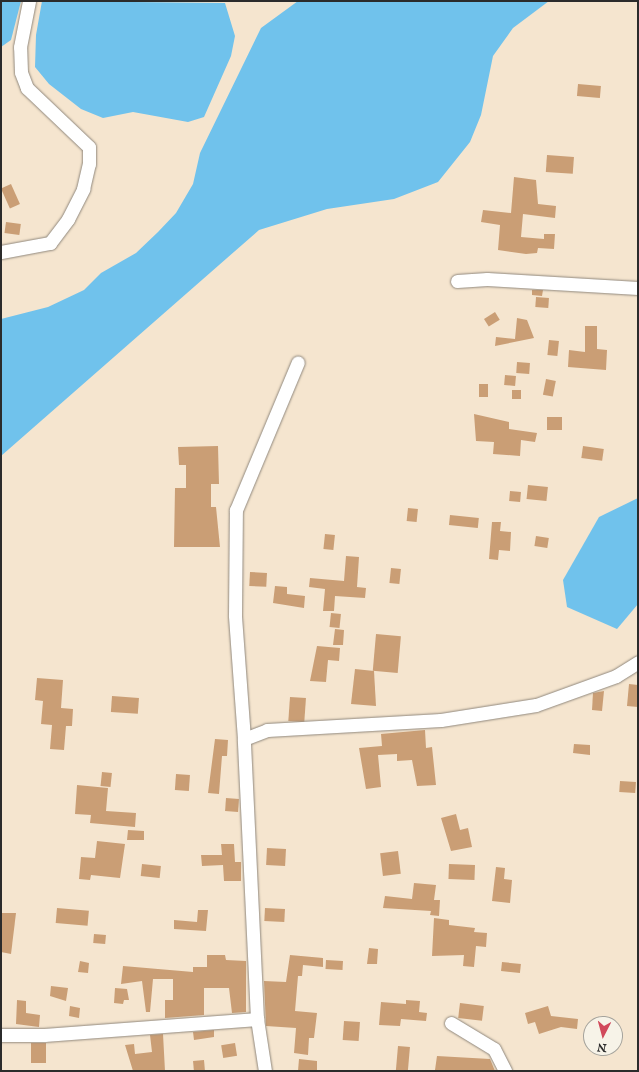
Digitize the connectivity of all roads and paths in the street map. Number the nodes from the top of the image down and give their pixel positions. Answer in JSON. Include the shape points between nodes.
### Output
{"nodes":[{"id":1,"x":29,"y":1,"type":"edge"},
{"id":2,"x":1,"y":252,"type":"edge"},
{"id":3,"x":457,"y":280,"type":"dead end"},
{"id":4,"x":638,"y":288,"type":"edge"},
{"id":5,"x":298,"y":362,"type":"dead end"},
{"id":6,"x":638,"y":662,"type":"edge"},
{"id":7,"x":244,"y":739,"type":"junction"},
{"id":8,"x":257,"y":1019,"type":"junction"},
{"id":9,"x":451,"y":1023,"type":"dead end"},
{"id":10,"x":1,"y":1035,"type":"edge"},
{"id":11,"x":265,"y":1071,"type":"edge"},
{"id":12,"x":505,"y":1071,"type":"edge"}],
"edges":[{"from":1,"to":2,"type":"street","via":[[20,47],[21,72],[27,88],[89,147],[89,164],[83,189],[68,219],[50,243]]},
{"from":3,"to":4,"type":"street","via":[[495,279]]},
{"from":5,"to":7,"type":"street","via":[[236,510],[234,615]]},
{"from":6,"to":7,"type":"street","via":[[616,676],[536,705],[440,720],[267,730]]},
{"from":7,"to":8,"type":"street"},
{"from":8,"to":10,"type":"street","via":[[44,1035]]},
{"from":8,"to":11,"type":"street"},
{"from":9,"to":12,"type":"street","via":[[494,1049]]}]}
